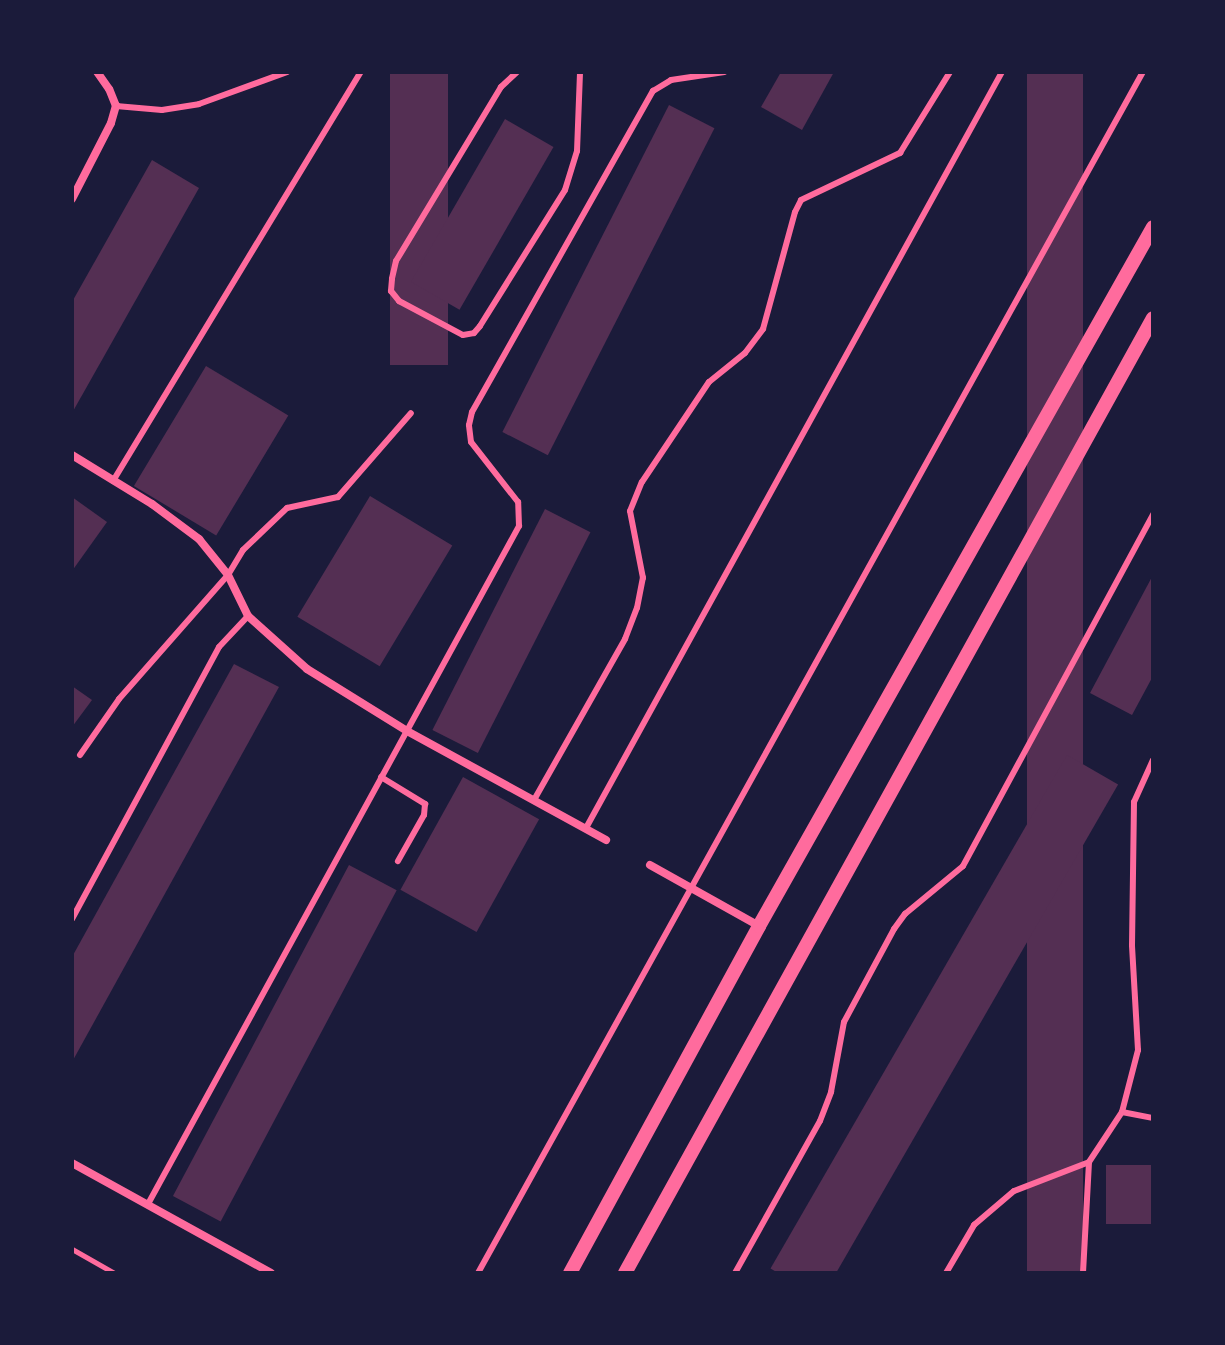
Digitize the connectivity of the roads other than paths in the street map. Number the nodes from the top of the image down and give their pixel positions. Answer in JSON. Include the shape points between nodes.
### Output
{"nodes":[{"id":1,"x":97,"y":72,"type":"edge"},
{"id":2,"x":287,"y":72,"type":"edge"},
{"id":3,"x":361,"y":72,"type":"edge"},
{"id":4,"x":517,"y":72,"type":"edge"},
{"id":5,"x":580,"y":72,"type":"edge"},
{"id":6,"x":724,"y":72,"type":"edge"},
{"id":7,"x":950,"y":72,"type":"edge"},
{"id":8,"x":1002,"y":72,"type":"edge"},
{"id":9,"x":1143,"y":72,"type":"edge"},
{"id":10,"x":116,"y":106,"type":"junction"},
{"id":11,"x":72,"y":199,"type":"edge"},
{"id":12,"x":1153,"y":227,"type":"edge"},
{"id":13,"x":1153,"y":318,"type":"edge"},
{"id":14,"x":411,"y":413,"type":"dead end"},
{"id":15,"x":72,"y":455,"type":"edge"},
{"id":16,"x":113,"y":481,"type":"junction"},
{"id":17,"x":1153,"y":514,"type":"edge"},
{"id":18,"x":228,"y":575,"type":"junction"},
{"id":19,"x":248,"y":616,"type":"junction"},
{"id":20,"x":407,"y":731,"type":"junction"},
{"id":21,"x":80,"y":755,"type":"dead end"},
{"id":22,"x":1153,"y":760,"type":"edge"},
{"id":23,"x":381,"y":777,"type":"junction"},
{"id":24,"x":534,"y":800,"type":"junction"},
{"id":25,"x":586,"y":828,"type":"junction"},
{"id":26,"x":606,"y":840,"type":"dead end"},
{"id":27,"x":398,"y":861,"type":"dead end"},
{"id":28,"x":650,"y":865,"type":"dead end"},
{"id":29,"x":691,"y":888,"type":"junction"},
{"id":30,"x":72,"y":919,"type":"edge"},
{"id":31,"x":759,"y":926,"type":"junction"},
{"id":32,"x":1122,"y":1112,"type":"junction"},
{"id":33,"x":1153,"y":1118,"type":"edge"},
{"id":34,"x":1089,"y":1162,"type":"junction"},
{"id":35,"x":72,"y":1163,"type":"edge"},
{"id":36,"x":148,"y":1204,"type":"junction"},
{"id":37,"x":271,"y":1273,"type":"edge"},
{"id":38,"x":478,"y":1273,"type":"edge"},
{"id":39,"x":570,"y":1273,"type":"edge"},
{"id":40,"x":625,"y":1273,"type":"edge"},
{"id":41,"x":735,"y":1273,"type":"edge"},
{"id":42,"x":946,"y":1273,"type":"edge"},
{"id":43,"x":1083,"y":1273,"type":"edge"}],
"edges":[{"from":1,"to":10,"type":"street"},
{"from":2,"to":10,"type":"lane","via":[[199,104],[162,110]]},
{"from":3,"to":16,"type":"lane"},
{"from":4,"to":5,"type":"lane","via":[[501,87],[396,261],[392,279],[391,291],[399,301],[463,335],[480,326],[565,190],[577,151]]},
{"from":6,"to":20,"type":"lane","via":[[671,80],[653,91],[472,412],[471,442],[518,502],[519,526]]},
{"from":7,"to":24,"type":"lane","via":[[900,153],[801,200],[763,329],[745,353],[709,382],[642,482],[630,511],[643,578],[637,608],[625,639]]},
{"from":8,"to":25,"type":"lane"},
{"from":9,"to":29,"type":"lane"},
{"from":10,"to":11,"type":"street"},
{"from":12,"to":31,"type":"street"},
{"from":13,"to":40,"type":"street"},
{"from":14,"to":18,"type":"lane","via":[[338,497],[287,508],[243,550]]},
{"from":15,"to":16,"type":"street"},
{"from":16,"to":18,"type":"street","via":[[199,539]]},
{"from":17,"to":41,"type":"lane","via":[[963,866],[894,929],[844,1022],[820,1121]]},
{"from":18,"to":19,"type":"street"},
{"from":18,"to":21,"type":"lane","via":[[148,662]]},
{"from":19,"to":20,"type":"street","via":[[307,669]]},
{"from":19,"to":30,"type":"lane","via":[[219,647]]},
{"from":20,"to":23,"type":"lane"},
{"from":20,"to":24,"type":"street"},
{"from":22,"to":32,"type":"lane","via":[[1134,802],[1132,945],[1138,1050]]},
{"from":23,"to":27,"type":"lane","via":[[425,804]]},
{"from":23,"to":36,"type":"lane"},
{"from":24,"to":25,"type":"street"},
{"from":25,"to":26,"type":"street"},
{"from":28,"to":29,"type":"street"},
{"from":29,"to":31,"type":"street"},
{"from":29,"to":38,"type":"lane"},
{"from":31,"to":39,"type":"street"},
{"from":32,"to":33,"type":"lane"},
{"from":32,"to":34,"type":"lane"},
{"from":34,"to":42,"type":"lane","via":[[1014,1191],[974,1225]]},
{"from":34,"to":43,"type":"lane"},
{"from":35,"to":36,"type":"street"},
{"from":36,"to":37,"type":"street"}]}
